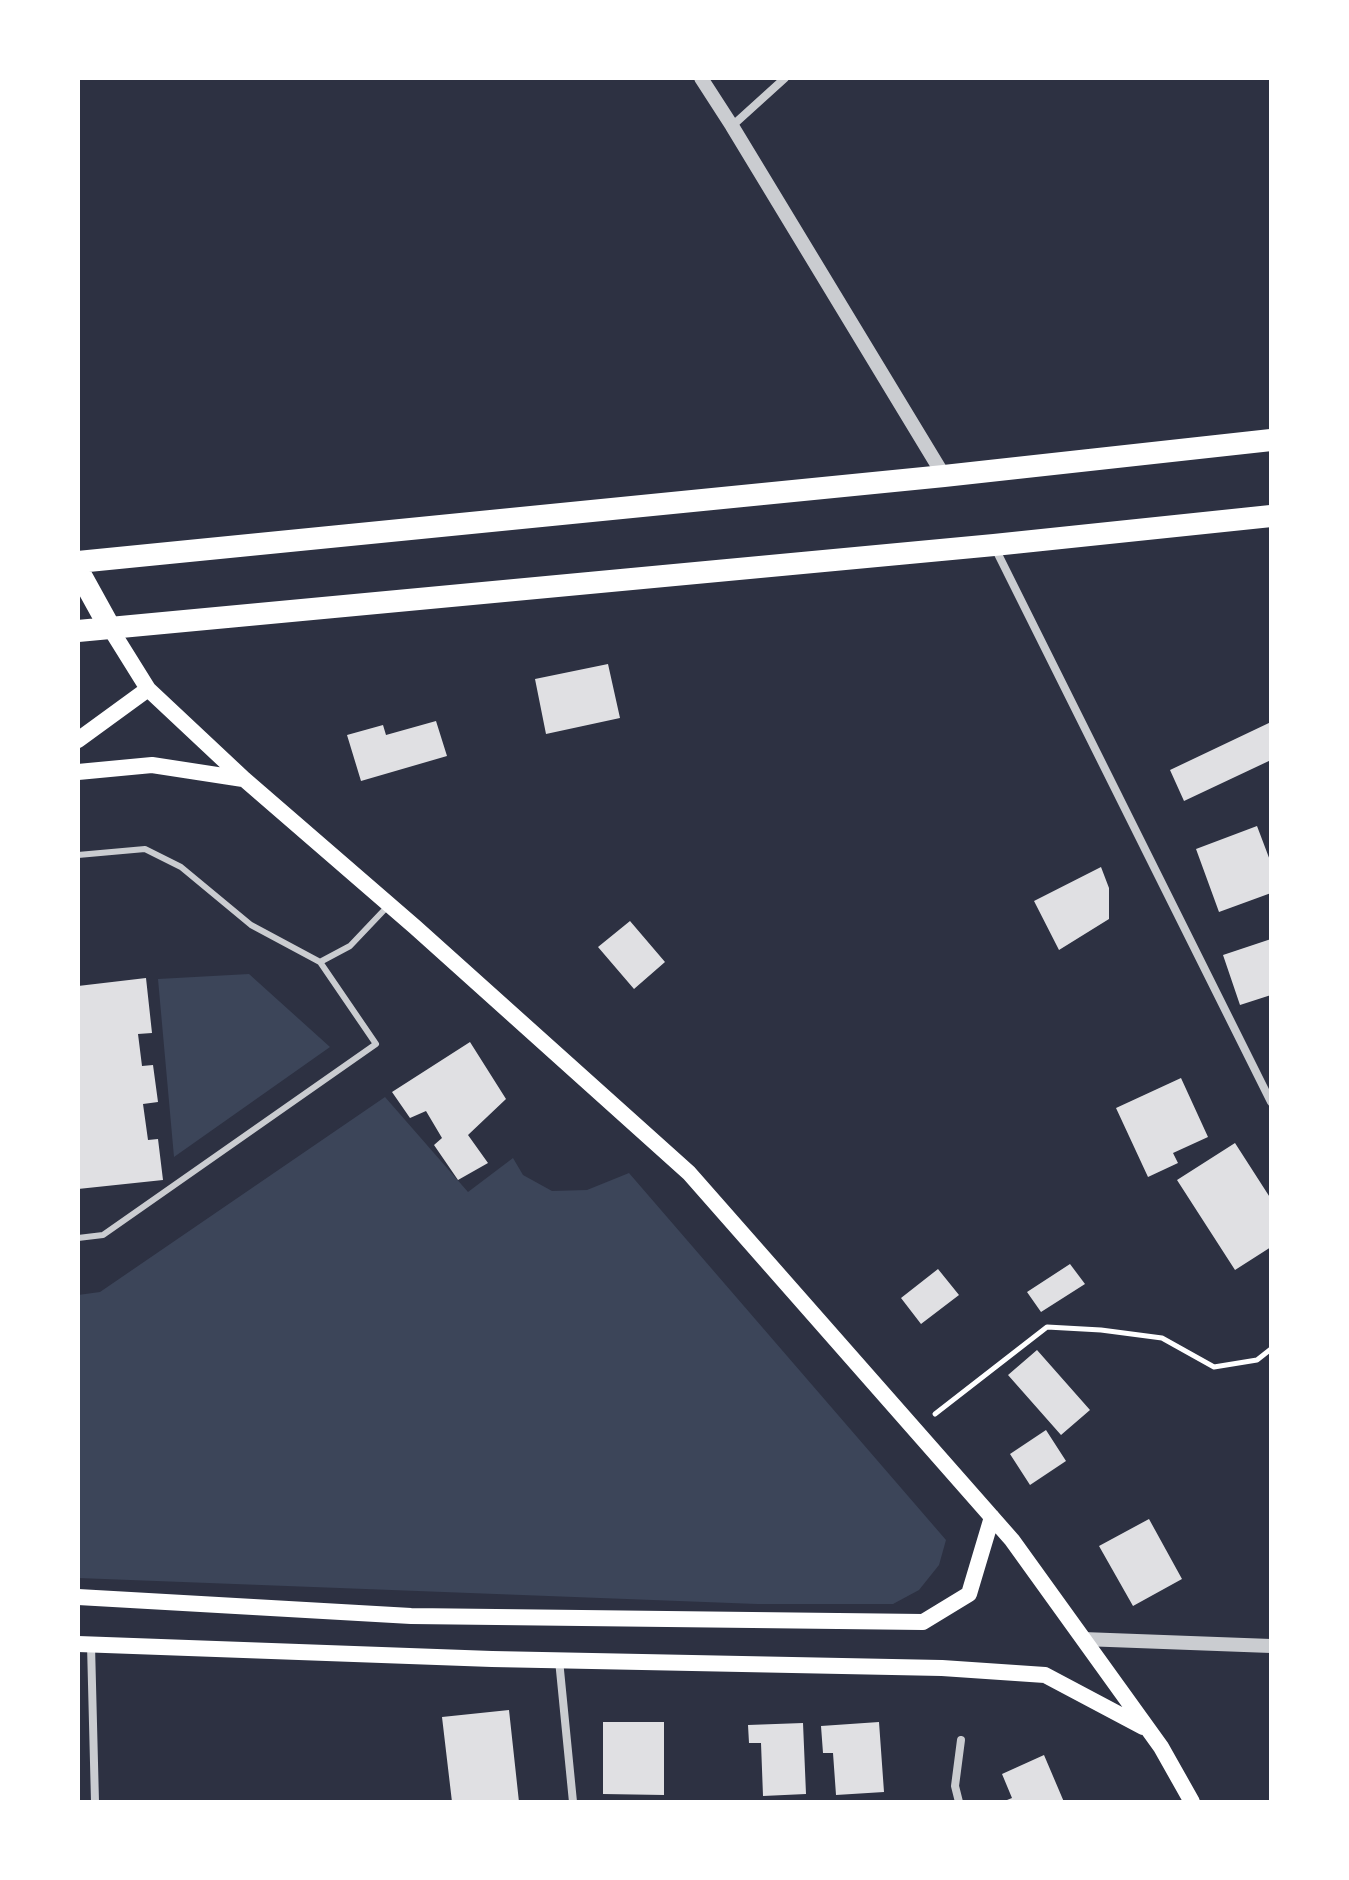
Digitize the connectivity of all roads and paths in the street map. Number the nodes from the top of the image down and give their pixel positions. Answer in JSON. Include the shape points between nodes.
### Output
{"nodes":[{"id":1,"x":701,"y":78,"type":"edge"},
{"id":2,"x":785,"y":78,"type":"edge"},
{"id":3,"x":732,"y":126,"type":"junction"},
{"id":4,"x":1271,"y":440,"type":"edge"},
{"id":5,"x":944,"y":476,"type":"junction"},
{"id":6,"x":1271,"y":516,"type":"edge"},
{"id":7,"x":994,"y":545,"type":"junction"},
{"id":8,"x":78,"y":562,"type":"edge"},
{"id":9,"x":78,"y":570,"type":"edge"},
{"id":10,"x":110,"y":628,"type":"junction"},
{"id":11,"x":78,"y":631,"type":"edge"},
{"id":12,"x":148,"y":689,"type":"junction"},
{"id":13,"x":78,"y":740,"type":"edge"},
{"id":14,"x":78,"y":772,"type":"edge"},
{"id":15,"x":244,"y":779,"type":"junction"},
{"id":16,"x":78,"y":855,"type":"edge"},
{"id":17,"x":389,"y":904,"type":"junction"},
{"id":18,"x":320,"y":962,"type":"junction"},
{"id":19,"x":1268,"y":1087,"type":"edge"},
{"id":20,"x":1271,"y":1102,"type":"edge"},
{"id":21,"x":78,"y":1238,"type":"edge"},
{"id":22,"x":1271,"y":1349,"type":"edge"},
{"id":23,"x":915,"y":1430,"type":"junction"},
{"id":24,"x":992,"y":1517,"type":"junction"},
{"id":25,"x":78,"y":1597,"type":"edge"},
{"id":26,"x":1083,"y":1639,"type":"junction"},
{"id":27,"x":84,"y":1644,"type":"edge"},
{"id":28,"x":1271,"y":1646,"type":"edge"},
{"id":29,"x":559,"y":1660,"type":"junction"},
{"id":30,"x":1147,"y":1729,"type":"junction"},
{"id":31,"x":961,"y":1740,"type":"dead end"},
{"id":32,"x":95,"y":1802,"type":"edge"},
{"id":33,"x":573,"y":1802,"type":"edge"},
{"id":34,"x":959,"y":1802,"type":"edge"},
{"id":35,"x":1192,"y":1802,"type":"edge"}],
"edges":[{"from":1,"to":3,"type":"street"},
{"from":2,"to":3,"type":"street"},
{"from":3,"to":5,"type":"street"},
{"from":4,"to":5,"type":"highway"},
{"from":5,"to":8,"type":"highway"},
{"from":6,"to":7,"type":"highway"},
{"from":7,"to":10,"type":"highway"},
{"from":7,"to":19,"type":"street"},
{"from":9,"to":10,"type":"highway"},
{"from":10,"to":11,"type":"highway"},
{"from":10,"to":12,"type":"main road"},
{"from":12,"to":13,"type":"main road"},
{"from":12,"to":15,"type":"main road"},
{"from":14,"to":15,"type":"main road","via":[[152,765]]},
{"from":15,"to":17,"type":"main road"},
{"from":16,"to":18,"type":"lane","via":[[145,849],[181,867],[251,925]]},
{"from":17,"to":18,"type":"lane","via":[[350,946]]},
{"from":17,"to":23,"type":"main road","via":[[689,1173]]},
{"from":18,"to":21,"type":"lane","via":[[376,1044],[103,1235]]},
{"from":19,"to":20,"type":"street"},
{"from":22,"to":23,"type":"path","via":[[1257,1360],[1214,1367],[1162,1338],[1047,1327]]},
{"from":23,"to":24,"type":"main road"},
{"from":24,"to":25,"type":"main road","via":[[969,1594],[923,1622],[411,1616]]},
{"from":24,"to":26,"type":"main road"},
{"from":26,"to":28,"type":"street"},
{"from":26,"to":30,"type":"main road"},
{"from":27,"to":29,"type":"main road"},
{"from":27,"to":32,"type":"street"},
{"from":29,"to":30,"type":"main road","via":[[1045,1675]]},
{"from":29,"to":33,"type":"street"},
{"from":30,"to":35,"type":"main road"},
{"from":31,"to":34,"type":"street","via":[[955,1786]]}]}
